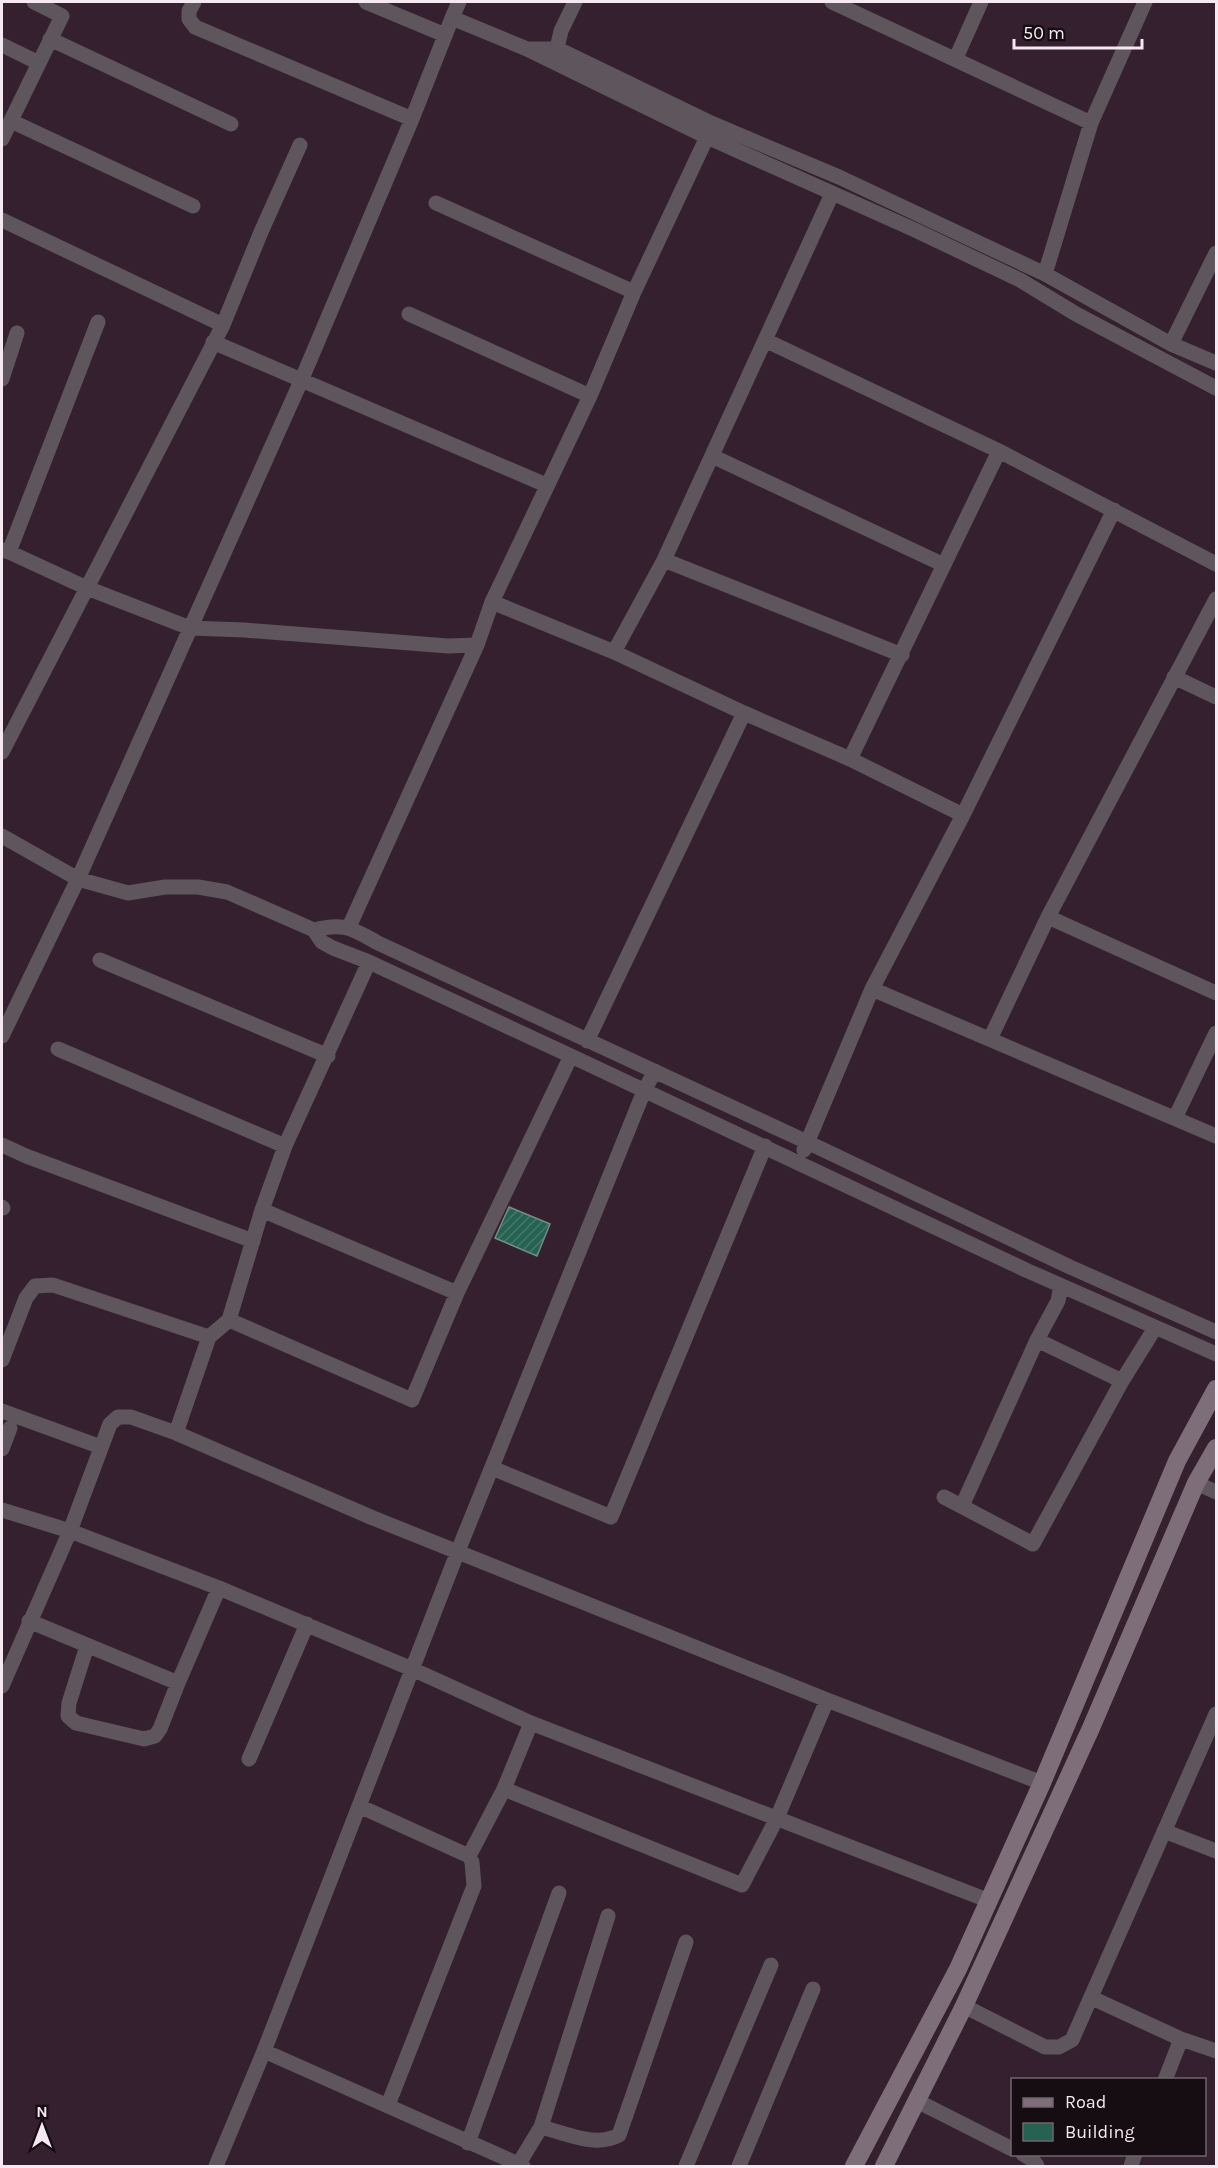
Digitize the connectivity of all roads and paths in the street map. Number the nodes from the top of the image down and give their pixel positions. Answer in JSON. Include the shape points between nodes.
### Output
{"nodes":[{"id":1,"x":34,"y":2,"type":"edge"},
{"id":2,"x":69,"y":2,"type":"edge"},
{"id":3,"x":194,"y":2,"type":"edge"},
{"id":4,"x":366,"y":2,"type":"edge"},
{"id":5,"x":459,"y":2,"type":"edge"},
{"id":6,"x":574,"y":2,"type":"edge"},
{"id":7,"x":832,"y":2,"type":"edge"},
{"id":8,"x":981,"y":2,"type":"edge"},
{"id":9,"x":1145,"y":2,"type":"edge"},
{"id":10,"x":62,"y":16,"type":"junction"},
{"id":11,"x":452,"y":18,"type":"junction"},
{"id":12,"x":445,"y":35,"type":"junction"},
{"id":13,"x":50,"y":39,"type":"junction"},
{"id":14,"x":2,"y":45,"type":"edge"},
{"id":15,"x":556,"y":56,"type":"junction"},
{"id":16,"x":956,"y":58,"type":"junction"},
{"id":17,"x":39,"y":63,"type":"junction"},
{"id":18,"x":412,"y":119,"type":"junction"},
{"id":19,"x":11,"y":121,"type":"junction"},
{"id":20,"x":1091,"y":123,"type":"junction"},
{"id":21,"x":231,"y":124,"type":"dead end"},
{"id":22,"x":707,"y":136,"type":"junction"},
{"id":23,"x":2,"y":140,"type":"edge"},
{"id":24,"x":300,"y":145,"type":"dead end"},
{"id":25,"x":832,"y":194,"type":"junction"},
{"id":26,"x":436,"y":203,"type":"dead end"},
{"id":27,"x":194,"y":206,"type":"dead end"},
{"id":28,"x":2,"y":220,"type":"edge"},
{"id":29,"x":1216,"y":253,"type":"edge"},
{"id":30,"x":1045,"y":274,"type":"junction"},
{"id":31,"x":634,"y":292,"type":"junction"},
{"id":32,"x":409,"y":314,"type":"dead end"},
{"id":33,"x":98,"y":322,"type":"dead end"},
{"id":34,"x":223,"y":325,"type":"junction"},
{"id":35,"x":17,"y":333,"type":"dead end"},
{"id":36,"x":765,"y":340,"type":"junction"},
{"id":37,"x":213,"y":342,"type":"junction"},
{"id":38,"x":1171,"y":344,"type":"junction"},
{"id":39,"x":1216,"y":363,"type":"edge"},
{"id":40,"x":2,"y":379,"type":"edge"},
{"id":41,"x":301,"y":381,"type":"junction"},
{"id":42,"x":1216,"y":388,"type":"edge"},
{"id":43,"x":590,"y":396,"type":"junction"},
{"id":44,"x":999,"y":451,"type":"junction"},
{"id":45,"x":712,"y":456,"type":"junction"},
{"id":46,"x":546,"y":485,"type":"junction"},
{"id":47,"x":1114,"y":510,"type":"junction"},
{"id":48,"x":5,"y":551,"type":"edge"},
{"id":49,"x":664,"y":560,"type":"junction"},
{"id":50,"x":1216,"y":564,"type":"edge"},
{"id":51,"x":944,"y":565,"type":"junction"},
{"id":52,"x":87,"y":588,"type":"junction"},
{"id":53,"x":1216,"y":599,"type":"edge"},
{"id":54,"x":492,"y":602,"type":"junction"},
{"id":55,"x":190,"y":628,"type":"junction"},
{"id":56,"x":477,"y":645,"type":"junction"},
{"id":57,"x":614,"y":652,"type":"junction"},
{"id":58,"x":902,"y":655,"type":"junction"},
{"id":59,"x":1174,"y":677,"type":"junction"},
{"id":60,"x":1216,"y":697,"type":"edge"},
{"id":61,"x":744,"y":713,"type":"junction"},
{"id":62,"x":2,"y":752,"type":"edge"},
{"id":63,"x":850,"y":759,"type":"junction"},
{"id":64,"x":963,"y":815,"type":"junction"},
{"id":65,"x":2,"y":836,"type":"edge"},
{"id":66,"x":78,"y":879,"type":"junction"},
{"id":67,"x":1048,"y":917,"type":"junction"},
{"id":68,"x":349,"y":927,"type":"junction"},
{"id":69,"x":314,"y":930,"type":"junction"},
{"id":70,"x":100,"y":960,"type":"dead end"},
{"id":71,"x":369,"y":962,"type":"junction"},
{"id":72,"x":872,"y":988,"type":"junction"},
{"id":73,"x":1216,"y":993,"type":"edge"},
{"id":74,"x":1216,"y":1033,"type":"edge"},
{"id":75,"x":2,"y":1034,"type":"edge"},
{"id":76,"x":990,"y":1039,"type":"junction"},
{"id":77,"x":587,"y":1041,"type":"junction"},
{"id":78,"x":58,"y":1049,"type":"dead end"},
{"id":79,"x":328,"y":1056,"type":"junction"},
{"id":80,"x":571,"y":1056,"type":"junction"},
{"id":81,"x":655,"y":1071,"type":"junction"},
{"id":82,"x":644,"y":1091,"type":"junction"},
{"id":83,"x":1175,"y":1118,"type":"junction"},
{"id":84,"x":1216,"y":1137,"type":"edge"},
{"id":85,"x":807,"y":1142,"type":"junction"},
{"id":86,"x":2,"y":1145,"type":"edge"},
{"id":87,"x":285,"y":1146,"type":"junction"},
{"id":88,"x":765,"y":1146,"type":"junction"},
{"id":89,"x":799,"y":1162,"type":"junction"},
{"id":90,"x":262,"y":1210,"type":"junction"},
{"id":91,"x":253,"y":1241,"type":"junction"},
{"id":92,"x":1061,"y":1286,"type":"junction"},
{"id":93,"x":456,"y":1293,"type":"junction"},
{"id":94,"x":229,"y":1320,"type":"junction"},
{"id":95,"x":1155,"y":1328,"type":"junction"},
{"id":96,"x":1216,"y":1332,"type":"edge"},
{"id":97,"x":209,"y":1337,"type":"junction"},
{"id":98,"x":1037,"y":1340,"type":"junction"},
{"id":99,"x":1216,"y":1354,"type":"edge"},
{"id":100,"x":2,"y":1360,"type":"edge"},
{"id":101,"x":1122,"y":1381,"type":"junction"},
{"id":102,"x":1216,"y":1389,"type":"edge"},
{"id":103,"x":2,"y":1411,"type":"edge"},
{"id":104,"x":10,"y":1428,"type":"dead end"},
{"id":105,"x":176,"y":1432,"type":"junction"},
{"id":106,"x":101,"y":1447,"type":"junction"},
{"id":107,"x":1216,"y":1448,"type":"edge"},
{"id":108,"x":2,"y":1449,"type":"edge"},
{"id":109,"x":492,"y":1468,"type":"junction"},
{"id":110,"x":1196,"y":1483,"type":"junction"},
{"id":111,"x":1216,"y":1492,"type":"edge"},
{"id":112,"x":944,"y":1497,"type":"dead end"},
{"id":113,"x":962,"y":1506,"type":"junction"},
{"id":114,"x":2,"y":1510,"type":"edge"},
{"id":115,"x":70,"y":1532,"type":"junction"},
{"id":116,"x":458,"y":1551,"type":"junction"},
{"id":117,"x":219,"y":1588,"type":"junction"},
{"id":118,"x":29,"y":1621,"type":"junction"},
{"id":119,"x":307,"y":1624,"type":"junction"},
{"id":120,"x":87,"y":1646,"type":"junction"},
{"id":121,"x":412,"y":1669,"type":"junction"},
{"id":122,"x":178,"y":1683,"type":"junction"},
{"id":123,"x":2,"y":1686,"type":"edge"},
{"id":124,"x":827,"y":1700,"type":"junction"},
{"id":125,"x":1216,"y":1714,"type":"edge"},
{"id":126,"x":531,"y":1723,"type":"junction"},
{"id":127,"x":249,"y":1759,"type":"dead end"},
{"id":128,"x":1042,"y":1783,"type":"junction"},
{"id":129,"x":504,"y":1789,"type":"junction"},
{"id":130,"x":358,"y":1806,"type":"junction"},
{"id":131,"x":777,"y":1818,"type":"junction"},
{"id":132,"x":1164,"y":1831,"type":"junction"},
{"id":133,"x":1216,"y":1851,"type":"edge"},
{"id":134,"x":469,"y":1856,"type":"junction"},
{"id":135,"x":559,"y":1893,"type":"dead end"},
{"id":136,"x":987,"y":1900,"type":"junction"},
{"id":137,"x":608,"y":1916,"type":"dead end"},
{"id":138,"x":686,"y":1942,"type":"dead end"},
{"id":139,"x":771,"y":1965,"type":"dead end"},
{"id":140,"x":813,"y":1989,"type":"dead end"},
{"id":141,"x":1092,"y":1998,"type":"junction"},
{"id":142,"x":964,"y":2006,"type":"junction"},
{"id":143,"x":1181,"y":2039,"type":"junction"},
{"id":144,"x":264,"y":2051,"type":"junction"},
{"id":145,"x":1216,"y":2051,"type":"edge"},
{"id":146,"x":1165,"y":2078,"type":"edge"},
{"id":147,"x":917,"y":2101,"type":"junction"},
{"id":148,"x":388,"y":2105,"type":"junction"},
{"id":149,"x":541,"y":2127,"type":"junction"},
{"id":150,"x":468,"y":2143,"type":"junction"},
{"id":151,"x":1011,"y":2148,"type":"edge"},
{"id":152,"x":1026,"y":2156,"type":"edge"},
{"id":153,"x":216,"y":2166,"type":"edge"},
{"id":154,"x":521,"y":2166,"type":"edge"},
{"id":155,"x":686,"y":2166,"type":"edge"},
{"id":156,"x":739,"y":2166,"type":"edge"},
{"id":157,"x":854,"y":2166,"type":"edge"},
{"id":158,"x":884,"y":2166,"type":"edge"},
{"id":159,"x":1038,"y":2166,"type":"edge"}],
"edges":[{"from":1,"to":10,"type":"street"},
{"from":2,"to":10,"type":"street"},
{"from":3,"to":18,"type":"street","via":[[189,19],[195,27]]},
{"from":4,"to":12,"type":"street"},
{"from":5,"to":11,"type":"street"},
{"from":6,"to":15,"type":"street","via":[[561,31]]},
{"from":7,"to":16,"type":"street"},
{"from":8,"to":16,"type":"street"},
{"from":9,"to":20,"type":"street"},
{"from":10,"to":13,"type":"street"},
{"from":11,"to":12,"type":"street"},
{"from":11,"to":15,"type":"street","via":[[527,49]]},
{"from":12,"to":18,"type":"street"},
{"from":13,"to":17,"type":"street"},
{"from":13,"to":21,"type":"street"},
{"from":14,"to":17,"type":"street"},
{"from":15,"to":22,"type":"street"},
{"from":15,"to":30,"type":"street","via":[[839,177]]},
{"from":16,"to":20,"type":"street"},
{"from":17,"to":19,"type":"street"},
{"from":18,"to":41,"type":"street"},
{"from":19,"to":23,"type":"street"},
{"from":19,"to":27,"type":"street"},
{"from":20,"to":30,"type":"street"},
{"from":22,"to":25,"type":"street"},
{"from":22,"to":31,"type":"street"},
{"from":24,"to":34,"type":"street"},
{"from":25,"to":36,"type":"street"},
{"from":25,"to":42,"type":"street","via":[[1020,280]]},
{"from":26,"to":31,"type":"street"},
{"from":28,"to":34,"type":"street"},
{"from":29,"to":38,"type":"street"},
{"from":30,"to":38,"type":"street"},
{"from":31,"to":43,"type":"street"},
{"from":32,"to":43,"type":"street"},
{"from":33,"to":48,"type":"street"},
{"from":34,"to":37,"type":"street"},
{"from":35,"to":40,"type":"street"},
{"from":36,"to":44,"type":"street"},
{"from":36,"to":45,"type":"street"},
{"from":37,"to":41,"type":"street"},
{"from":37,"to":52,"type":"street"},
{"from":38,"to":39,"type":"street"},
{"from":41,"to":46,"type":"street"},
{"from":41,"to":55,"type":"street"},
{"from":43,"to":46,"type":"street"},
{"from":44,"to":47,"type":"street"},
{"from":44,"to":51,"type":"street"},
{"from":45,"to":49,"type":"street"},
{"from":45,"to":51,"type":"street"},
{"from":46,"to":54,"type":"street"},
{"from":47,"to":50,"type":"street"},
{"from":47,"to":64,"type":"street"},
{"from":48,"to":52,"type":"street"},
{"from":49,"to":57,"type":"street"},
{"from":49,"to":58,"type":"street"},
{"from":51,"to":58,"type":"street"},
{"from":52,"to":55,"type":"street"},
{"from":52,"to":62,"type":"street"},
{"from":53,"to":59,"type":"street"},
{"from":54,"to":56,"type":"street"},
{"from":54,"to":57,"type":"street"},
{"from":55,"to":56,"type":"street"},
{"from":55,"to":66,"type":"street"},
{"from":56,"to":68,"type":"street"},
{"from":57,"to":61,"type":"street"},
{"from":58,"to":63,"type":"street"},
{"from":59,"to":60,"type":"street"},
{"from":59,"to":67,"type":"street"},
{"from":61,"to":63,"type":"street"},
{"from":61,"to":77,"type":"street"},
{"from":63,"to":64,"type":"street"},
{"from":64,"to":72,"type":"street"},
{"from":65,"to":66,"type":"street"},
{"from":66,"to":69,"type":"street","via":[[128,893],[176,887],[227,892]]},
{"from":66,"to":75,"type":"street"},
{"from":67,"to":73,"type":"street"},
{"from":67,"to":76,"type":"street"},
{"from":68,"to":69,"type":"street"},
{"from":68,"to":77,"type":"street"},
{"from":69,"to":71,"type":"street","via":[[322,942]]},
{"from":70,"to":79,"type":"street"},
{"from":71,"to":79,"type":"street"},
{"from":71,"to":80,"type":"street"},
{"from":72,"to":76,"type":"street"},
{"from":72,"to":85,"type":"street"},
{"from":74,"to":83,"type":"street"},
{"from":76,"to":83,"type":"street"},
{"from":77,"to":81,"type":"street"},
{"from":78,"to":87,"type":"street"},
{"from":79,"to":87,"type":"street"},
{"from":80,"to":82,"type":"street"},
{"from":80,"to":93,"type":"street"},
{"from":81,"to":82,"type":"street"},
{"from":81,"to":85,"type":"street"},
{"from":82,"to":88,"type":"street"},
{"from":82,"to":109,"type":"street"},
{"from":83,"to":84,"type":"street"},
{"from":85,"to":89,"type":"street"},
{"from":85,"to":96,"type":"street"},
{"from":86,"to":91,"type":"street"},
{"from":87,"to":90,"type":"street"},
{"from":88,"to":89,"type":"street"},
{"from":88,"to":109,"type":"street","via":[[611,1517]]},
{"from":89,"to":92,"type":"street"},
{"from":90,"to":91,"type":"street"},
{"from":90,"to":93,"type":"street"},
{"from":91,"to":94,"type":"street"},
{"from":92,"to":95,"type":"street"},
{"from":92,"to":98,"type":"street","via":[[1058,1301]]},
{"from":93,"to":94,"type":"street","via":[[412,1400]]},
{"from":94,"to":97,"type":"street"},
{"from":95,"to":99,"type":"street"},
{"from":95,"to":101,"type":"street"},
{"from":97,"to":100,"type":"street","via":[[53,1285],[35,1286],[26,1298]]},
{"from":97,"to":105,"type":"street"},
{"from":98,"to":101,"type":"street"},
{"from":98,"to":113,"type":"street"},
{"from":101,"to":113,"type":"street","via":[[1033,1544]]},
{"from":102,"to":128,"type":"street","via":[[1177,1461]]},
{"from":103,"to":106,"type":"street"},
{"from":104,"to":108,"type":"street"},
{"from":105,"to":106,"type":"street","via":[[131,1417],[118,1417],[110,1424]]},
{"from":105,"to":116,"type":"street"},
{"from":106,"to":115,"type":"street"},
{"from":107,"to":110,"type":"street"},
{"from":109,"to":116,"type":"street"},
{"from":110,"to":111,"type":"street"},
{"from":110,"to":142,"type":"street"},
{"from":112,"to":113,"type":"street"},
{"from":114,"to":115,"type":"street"},
{"from":115,"to":117,"type":"street"},
{"from":115,"to":118,"type":"street"},
{"from":116,"to":121,"type":"street"},
{"from":116,"to":124,"type":"street"},
{"from":117,"to":119,"type":"street"},
{"from":117,"to":122,"type":"street"},
{"from":118,"to":120,"type":"street"},
{"from":118,"to":123,"type":"street"},
{"from":119,"to":121,"type":"street"},
{"from":119,"to":127,"type":"street"},
{"from":120,"to":122,"type":"street"},
{"from":120,"to":122,"type":"street","via":[[69,1703],[68,1716],[76,1723],[144,1739],[155,1736]]},
{"from":121,"to":126,"type":"street"},
{"from":121,"to":130,"type":"street"},
{"from":124,"to":128,"type":"street"},
{"from":124,"to":131,"type":"street"},
{"from":125,"to":132,"type":"street"},
{"from":126,"to":129,"type":"street"},
{"from":126,"to":131,"type":"street"},
{"from":128,"to":136,"type":"street"},
{"from":129,"to":131,"type":"street","via":[[742,1885]]},
{"from":129,"to":134,"type":"street"},
{"from":130,"to":134,"type":"street"},
{"from":130,"to":144,"type":"street"},
{"from":131,"to":136,"type":"street"},
{"from":132,"to":133,"type":"street"},
{"from":132,"to":141,"type":"street"},
{"from":134,"to":148,"type":"street","via":[[474,1886]]},
{"from":135,"to":150,"type":"street"},
{"from":136,"to":157,"type":"street","via":[[958,1969]]},
{"from":137,"to":149,"type":"street"},
{"from":138,"to":149,"type":"street","via":[[619,2135],[599,2142]]},
{"from":139,"to":155,"type":"street"},
{"from":140,"to":156,"type":"street"},
{"from":141,"to":142,"type":"street","via":[[1072,2040],[1059,2047],[1045,2047]]},
{"from":141,"to":143,"type":"street"},
{"from":142,"to":147,"type":"street"},
{"from":143,"to":145,"type":"street"},
{"from":143,"to":146,"type":"street"},
{"from":144,"to":148,"type":"street"},
{"from":144,"to":153,"type":"street"},
{"from":147,"to":151,"type":"street"},
{"from":147,"to":158,"type":"street"},
{"from":148,"to":150,"type":"street"},
{"from":149,"to":154,"type":"street"},
{"from":150,"to":154,"type":"street"},
{"from":152,"to":159,"type":"street"}]}
